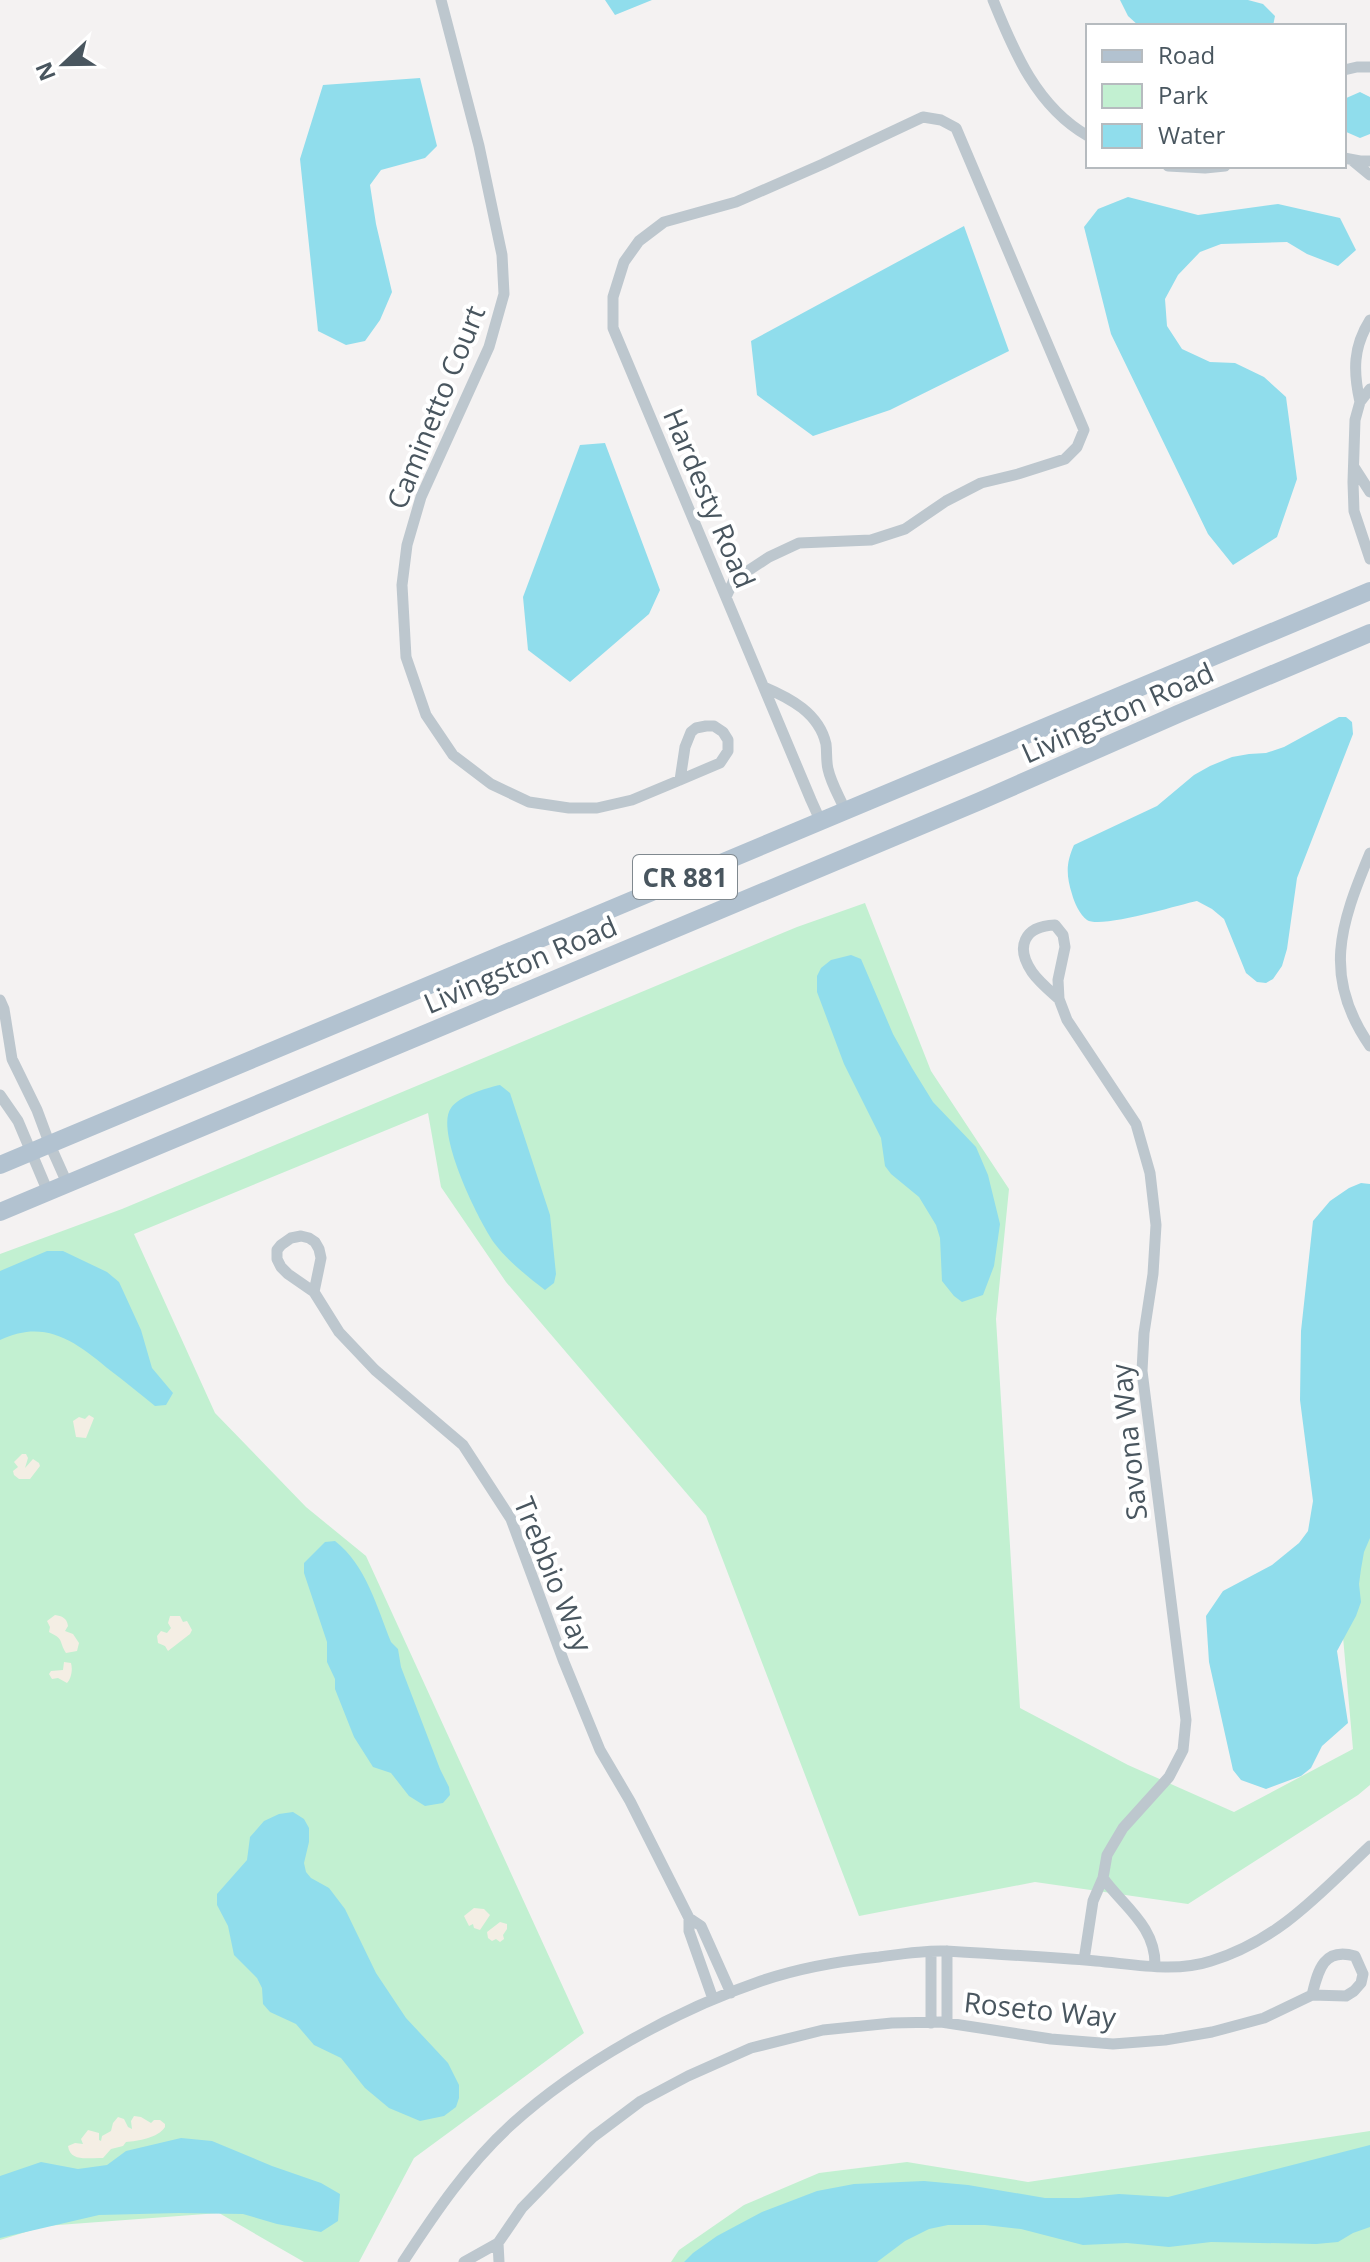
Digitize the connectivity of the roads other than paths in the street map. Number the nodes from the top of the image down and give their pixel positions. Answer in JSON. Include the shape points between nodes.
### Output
{"nodes":[{"id":1,"x":441,"y":0,"type":"edge"},
{"id":2,"x":993,"y":0,"type":"edge"},
{"id":3,"x":1370,"y":67,"type":"edge"},
{"id":4,"x":1346,"y":70,"type":"edge"},
{"id":5,"x":1086,"y":134,"type":"edge"},
{"id":6,"x":1348,"y":159,"type":"edge"},
{"id":7,"x":1370,"y":161,"type":"edge"},
{"id":8,"x":1370,"y":175,"type":"edge"},
{"id":9,"x":1370,"y":320,"type":"edge"},
{"id":10,"x":1370,"y":389,"type":"edge"},
{"id":11,"x":1360,"y":402,"type":"junction"},
{"id":12,"x":1354,"y":467,"type":"junction"},
{"id":13,"x":1370,"y":492,"type":"edge"},
{"id":14,"x":1370,"y":559,"type":"edge"},
{"id":15,"x":1370,"y":591,"type":"edge"},
{"id":16,"x":726,"y":597,"type":"junction"},
{"id":17,"x":1370,"y":633,"type":"edge"},
{"id":18,"x":764,"y":687,"type":"junction"},
{"id":19,"x":680,"y":780,"type":"junction"},
{"id":20,"x":845,"y":810,"type":"junction"},
{"id":21,"x":820,"y":820,"type":"junction"},
{"id":22,"x":1370,"y":853,"type":"edge"},
{"id":23,"x":1059,"y":999,"type":"junction"},
{"id":24,"x":0,"y":1000,"type":"edge"},
{"id":25,"x":1370,"y":1046,"type":"edge"},
{"id":26,"x":0,"y":1095,"type":"edge"},
{"id":27,"x":50,"y":1145,"type":"junction"},
{"id":28,"x":31,"y":1152,"type":"junction"},
{"id":29,"x":0,"y":1165,"type":"edge"},
{"id":30,"x":67,"y":1183,"type":"junction"},
{"id":31,"x":48,"y":1192,"type":"junction"},
{"id":32,"x":0,"y":1212,"type":"edge"},
{"id":33,"x":314,"y":1292,"type":"junction"},
{"id":34,"x":1370,"y":1846,"type":"edge"},
{"id":35,"x":1103,"y":1878,"type":"junction"},
{"id":36,"x":689,"y":1918,"type":"junction"},
{"id":37,"x":947,"y":1951,"type":"junction"},
{"id":38,"x":931,"y":1952,"type":"junction"},
{"id":39,"x":1084,"y":1960,"type":"junction"},
{"id":40,"x":1155,"y":1966,"type":"junction"},
{"id":41,"x":731,"y":1993,"type":"junction"},
{"id":42,"x":1312,"y":1995,"type":"junction"},
{"id":43,"x":713,"y":1999,"type":"junction"},
{"id":44,"x":931,"y":2023,"type":"junction"},
{"id":45,"x":947,"y":2023,"type":"junction"},
{"id":46,"x":498,"y":2243,"type":"junction"},
{"id":47,"x":403,"y":2262,"type":"edge"},
{"id":48,"x":464,"y":2262,"type":"edge"},
{"id":49,"x":499,"y":2262,"type":"edge"}],
"edges":[{"from":1,"to":19,"type":"street","name":"Caminetto Court","via":[[502,255],[504,294],[489,347],[421,497],[407,545],[402,585],[406,657],[426,715],[453,755],[491,784],[529,802],[597,808]]},
{"from":2,"to":5,"type":"street","via":[[1031,81]]},
{"from":3,"to":4,"type":"street"},
{"from":6,"to":7,"type":"street"},
{"from":6,"to":8,"type":"street"},
{"from":9,"to":11,"type":"street","via":[[1360,336],[1355,362]]},
{"from":10,"to":11,"type":"street"},
{"from":11,"to":12,"type":"street"},
{"from":12,"to":13,"type":"street"},
{"from":12,"to":14,"type":"street","via":[[1354,511]]},
{"from":15,"to":20,"type":"main road","name":"Livingston Road","number":"CR 881"},
{"from":16,"to":16,"type":"street","name":"Hardesty Road","via":[[613,328],[613,297],[624,262],[639,241],[664,222],[736,202],[923,117],[941,120],[956,128],[1084,430],[1077,447],[1065,459],[981,483],[905,529],[871,540],[799,543],[734,580]]},
{"from":16,"to":18,"type":"street","name":"Hardesty Road"},
{"from":17,"to":30,"type":"main road","name":"Livingston Road","number":"CR 881"},
{"from":18,"to":20,"type":"street","via":[[809,713],[826,744],[829,774]]},
{"from":18,"to":21,"type":"street","name":"Hardesty Road"},
{"from":19,"to":19,"type":"street","name":"Caminetto Court","via":[[691,732],[706,726],[723,732],[728,751],[720,763]]},
{"from":20,"to":21,"type":"main road","name":"Livingston Road","number":"CR 881"},
{"from":21,"to":27,"type":"main road","name":"Livingston Road","number":"CR 881"},
{"from":22,"to":25,"type":"street","via":[[1353,894],[1340,950],[1345,995]]},
{"from":23,"to":23,"type":"street","name":"Savona Way","via":[[1063,935],[1055,925],[1044,926],[1025,937],[1023,948],[1034,975]]},
{"from":23,"to":35,"type":"street","name":"Savona Way","via":[[1067,1020],[1136,1124],[1150,1173],[1156,1225],[1142,1371],[1186,1720],[1183,1750],[1169,1777],[1123,1828],[1107,1855]]},
{"from":24,"to":27,"type":"street","via":[[12,1059]]},
{"from":26,"to":28,"type":"street"},
{"from":27,"to":28,"type":"main road","name":"Livingston Road","number":"CR 881"},
{"from":27,"to":30,"type":"street"},
{"from":28,"to":29,"type":"main road","name":"Livingston Road","number":"CR 881"},
{"from":28,"to":31,"type":"street"},
{"from":30,"to":31,"type":"main road","name":"Livingston Road","number":"CR 881"},
{"from":31,"to":32,"type":"main road","name":"Livingston Road","number":"CR 881"},
{"from":33,"to":33,"type":"street","name":"Trebbio Way","via":[[277,1259],[277,1250],[291,1238],[309,1238],[319,1249]]},
{"from":33,"to":36,"type":"street","name":"Trebbio Way","via":[[339,1332],[375,1370],[463,1445],[511,1519],[600,1750]]},
{"from":34,"to":40,"type":"street","via":[[1312,1903],[1248,1948],[1207,1963]]},
{"from":35,"to":39,"type":"street","name":"Savona Way","via":[[1093,1901]]},
{"from":35,"to":40,"type":"street","via":[[1147,1932]]},
{"from":36,"to":41,"type":"street","name":"Trebbio Way","via":[[701,1926]]},
{"from":36,"to":43,"type":"street","name":"Trebbio Way"},
{"from":37,"to":38,"type":"street"},
{"from":37,"to":39,"type":"street"},
{"from":37,"to":45,"type":"street","name":"Roseto Way"},
{"from":38,"to":41,"type":"street","via":[[836,1962]]},
{"from":38,"to":44,"type":"street","name":"Roseto Way"},
{"from":39,"to":40,"type":"street"},
{"from":41,"to":43,"type":"street"},
{"from":42,"to":42,"type":"street","name":"Roseto Way","via":[[1346,1996],[1354,1991],[1363,1974],[1355,1956],[1343,1952],[1322,1963]]},
{"from":42,"to":45,"type":"street","name":"Roseto Way","via":[[1264,2018],[1212,2032],[1113,2044]]},
{"from":43,"to":47,"type":"street","via":[[591,2064],[511,2124],[473,2164]]},
{"from":44,"to":45,"type":"street","name":"Roseto Way"},
{"from":44,"to":46,"type":"street","name":"Roseto Way","via":[[823,2030],[751,2048],[688,2076],[641,2101],[593,2137],[522,2208]]},
{"from":46,"to":48,"type":"street","name":"Roseto Way"},
{"from":46,"to":49,"type":"street"}]}
